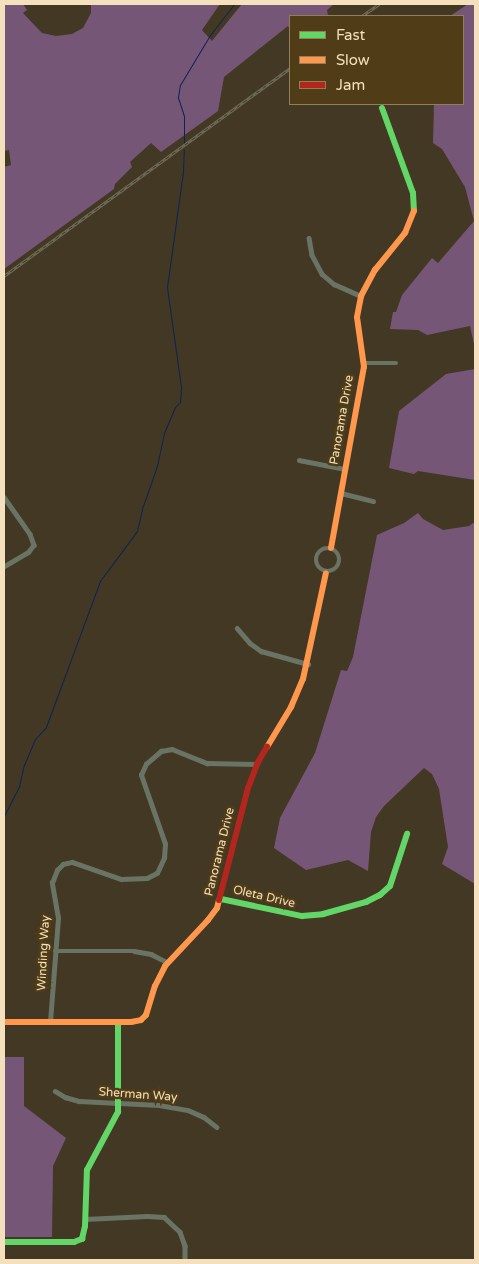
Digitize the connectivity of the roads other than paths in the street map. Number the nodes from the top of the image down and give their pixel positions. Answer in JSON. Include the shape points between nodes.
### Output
{"nodes":[{"id":1,"x":382,"y":108,"type":"dead end"},
{"id":2,"x":309,"y":238,"type":"dead end"},
{"id":3,"x":361,"y":296,"type":"junction"},
{"id":4,"x":364,"y":363,"type":"junction"},
{"id":5,"x":396,"y":363,"type":"dead end"},
{"id":6,"x":299,"y":460,"type":"dead end"},
{"id":7,"x":345,"y":469,"type":"junction"},
{"id":8,"x":341,"y":493,"type":"junction"},
{"id":9,"x":4,"y":498,"type":"edge"},
{"id":10,"x":373,"y":501,"type":"dead end"},
{"id":11,"x":330,"y":548,"type":"junction"},
{"id":12,"x":4,"y":567,"type":"edge"},
{"id":13,"x":326,"y":573,"type":"junction"},
{"id":14,"x":237,"y":628,"type":"dead end"},
{"id":15,"x":308,"y":664,"type":"junction"},
{"id":16,"x":257,"y":764,"type":"junction"},
{"id":17,"x":407,"y":834,"type":"dead end"},
{"id":18,"x":221,"y":898,"type":"junction"},
{"id":19,"x":55,"y":951,"type":"junction"},
{"id":20,"x":167,"y":962,"type":"junction"},
{"id":21,"x":4,"y":1022,"type":"edge"},
{"id":22,"x":50,"y":1022,"type":"junction"},
{"id":23,"x":118,"y":1022,"type":"junction"},
{"id":24,"x":55,"y":1091,"type":"dead end"},
{"id":25,"x":119,"y":1102,"type":"junction"},
{"id":26,"x":217,"y":1127,"type":"dead end"},
{"id":27,"x":85,"y":1219,"type":"junction"},
{"id":28,"x":4,"y":1242,"type":"edge"},
{"id":29,"x":185,"y":1260,"type":"edge"}],
"edges":[{"from":1,"to":3,"type":"street","name":"Panorama Drive","via":[[413,193],[414,212],[405,233],[375,270]]},
{"from":2,"to":3,"type":"street","via":[[312,255],[322,274],[334,284]]},
{"from":3,"to":4,"type":"street","name":"Panorama Drive","via":[[357,317]]},
{"from":4,"to":5,"type":"street"},
{"from":4,"to":7,"type":"street","name":"Panorama Drive"},
{"from":6,"to":7,"type":"street"},
{"from":7,"to":8,"type":"street","name":"Panorama Drive"},
{"from":8,"to":10,"type":"street"},
{"from":8,"to":11,"type":"street","name":"Panorama Drive"},
{"from":9,"to":12,"type":"street","via":[[30,534],[34,545],[29,552]]},
{"from":11,"to":13,"type":"street","name":"Panorama Drive","via":[[322,550],[316,559],[320,569]]},
{"from":11,"to":13,"type":"street","name":"Panorama Drive","via":[[339,555],[340,562],[336,570]]},
{"from":13,"to":15,"type":"street","name":"Panorama Drive"},
{"from":14,"to":15,"type":"street","via":[[250,644],[265,653]]},
{"from":15,"to":16,"type":"street","name":"Panorama Drive","via":[[298,695]]},
{"from":16,"to":18,"type":"street","name":"Panorama Drive","via":[[233,843]]},
{"from":16,"to":19,"type":"street","name":"Winding Way","via":[[206,763],[168,749],[158,752],[148,761],[141,775],[165,844],[166,854],[161,866],[150,877],[135,879],[111,876],[78,863],[62,865],[52,883],[58,918]]},
{"from":17,"to":18,"type":"street","name":"Oleta Drive","via":[[390,886],[366,902],[323,914],[302,916]]},
{"from":18,"to":20,"type":"street","name":"Panorama Drive","via":[[212,916]]},
{"from":19,"to":20,"type":"street","via":[[134,951],[151,954]]},
{"from":19,"to":22,"type":"street","name":"Winding Way"},
{"from":20,"to":23,"type":"street","name":"Panorama Drive","via":[[146,1015],[136,1022]]},
{"from":21,"to":22,"type":"street","name":"Panorama Drive"},
{"from":22,"to":23,"type":"street","name":"Panorama Drive"},
{"from":23,"to":25,"type":"street"},
{"from":24,"to":25,"type":"street","name":"Sherman Way","via":[[75,1100]]},
{"from":25,"to":26,"type":"street","name":"Sherman Way","via":[[188,1110]]},
{"from":25,"to":27,"type":"street","via":[[113,1124],[87,1170]]},
{"from":27,"to":28,"type":"street","via":[[84,1236],[77,1242]]},
{"from":27,"to":29,"type":"street","via":[[164,1217],[180,1232]]}]}
